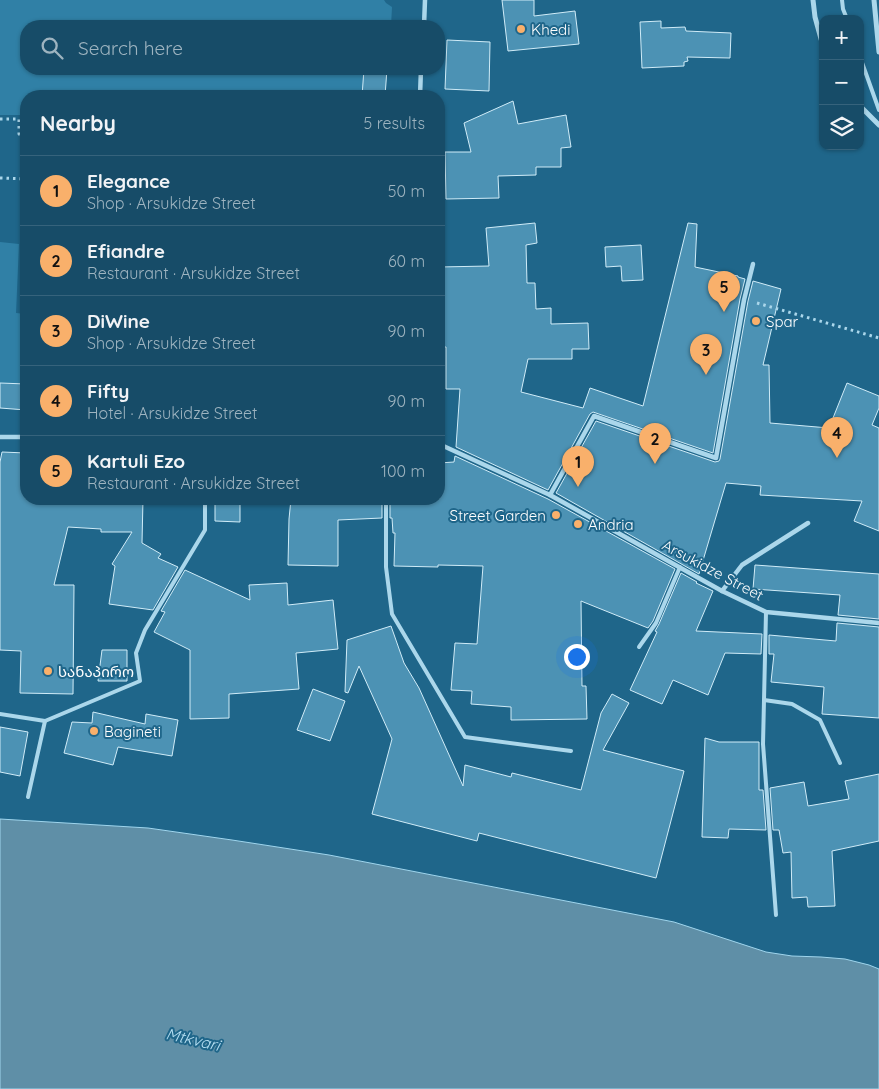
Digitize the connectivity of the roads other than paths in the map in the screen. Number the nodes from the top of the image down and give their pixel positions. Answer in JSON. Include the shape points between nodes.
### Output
{"nodes":[{"id":1,"x":425,"y":0,"type":"edge"},
{"id":2,"x":813,"y":0,"type":"edge"},
{"id":3,"x":842,"y":0,"type":"edge"},
{"id":4,"x":874,"y":0,"type":"edge"},
{"id":5,"x":845,"y":15,"type":"edge"},
{"id":6,"x":424,"y":20,"type":"edge"},
{"id":7,"x":819,"y":32,"type":"edge"},
{"id":8,"x":879,"y":52,"type":"edge"},
{"id":9,"x":861,"y":60,"type":"edge"},
{"id":10,"x":421,"y":75,"type":"edge"},
{"id":11,"x":420,"y":90,"type":"edge"},
{"id":12,"x":864,"y":110,"type":"edge"},
{"id":13,"x":879,"y":110,"type":"edge"},
{"id":14,"x":879,"y":125,"type":"edge"},
{"id":15,"x":753,"y":264,"type":"dead end"},
{"id":16,"x":0,"y":437,"type":"edge"},
{"id":17,"x":20,"y":437,"type":"edge"},
{"id":18,"x":445,"y":447,"type":"edge"},
{"id":19,"x":550,"y":495,"type":"junction"},
{"id":20,"x":205,"y":505,"type":"edge"},
{"id":21,"x":386,"y":505,"type":"edge"},
{"id":22,"x":808,"y":523,"type":"dead end"},
{"id":23,"x":680,"y":567,"type":"junction"},
{"id":24,"x":722,"y":591,"type":"junction"},
{"id":25,"x":766,"y":612,"type":"junction"},
{"id":26,"x":879,"y":623,"type":"edge"},
{"id":27,"x":639,"y":647,"type":"dead end"},
{"id":28,"x":764,"y":700,"type":"junction"},
{"id":29,"x":0,"y":714,"type":"edge"},
{"id":30,"x":45,"y":721,"type":"junction"},
{"id":31,"x":571,"y":751,"type":"dead end"},
{"id":32,"x":840,"y":763,"type":"dead end"},
{"id":33,"x":28,"y":797,"type":"dead end"},
{"id":34,"x":776,"y":915,"type":"dead end"}],
"edges":[{"from":1,"to":6,"type":"street"},
{"from":2,"to":7,"type":"street"},
{"from":3,"to":5,"type":"lane"},
{"from":4,"to":8,"type":"street"},
{"from":9,"to":13,"type":"lane"},
{"from":10,"to":11,"type":"street"},
{"from":12,"to":14,"type":"street"},
{"from":15,"to":19,"type":"street","via":[[716,458],[594,416]]},
{"from":16,"to":17,"type":"street"},
{"from":18,"to":19,"type":"street","name":"Arsukidze Street"},
{"from":19,"to":23,"type":"street","name":"Arsukidze Street"},
{"from":20,"to":30,"type":"lane","via":[[205,530],[145,630],[136,653],[140,681]]},
{"from":21,"to":31,"type":"lane","via":[[386,567],[392,614],[465,737]]},
{"from":22,"to":24,"type":"street","via":[[742,565]]},
{"from":23,"to":24,"type":"street","name":"Arsukidze Street"},
{"from":23,"to":27,"type":"lane","via":[[656,623]]},
{"from":24,"to":25,"type":"street","name":"Arsukidze Street"},
{"from":25,"to":26,"type":"street","name":"Arsukidze Street"},
{"from":25,"to":28,"type":"lane"},
{"from":28,"to":32,"type":"lane","via":[[792,704],[820,720]]},
{"from":28,"to":34,"type":"lane","via":[[763,744]]},
{"from":29,"to":30,"type":"lane"},
{"from":30,"to":33,"type":"lane"}]}
